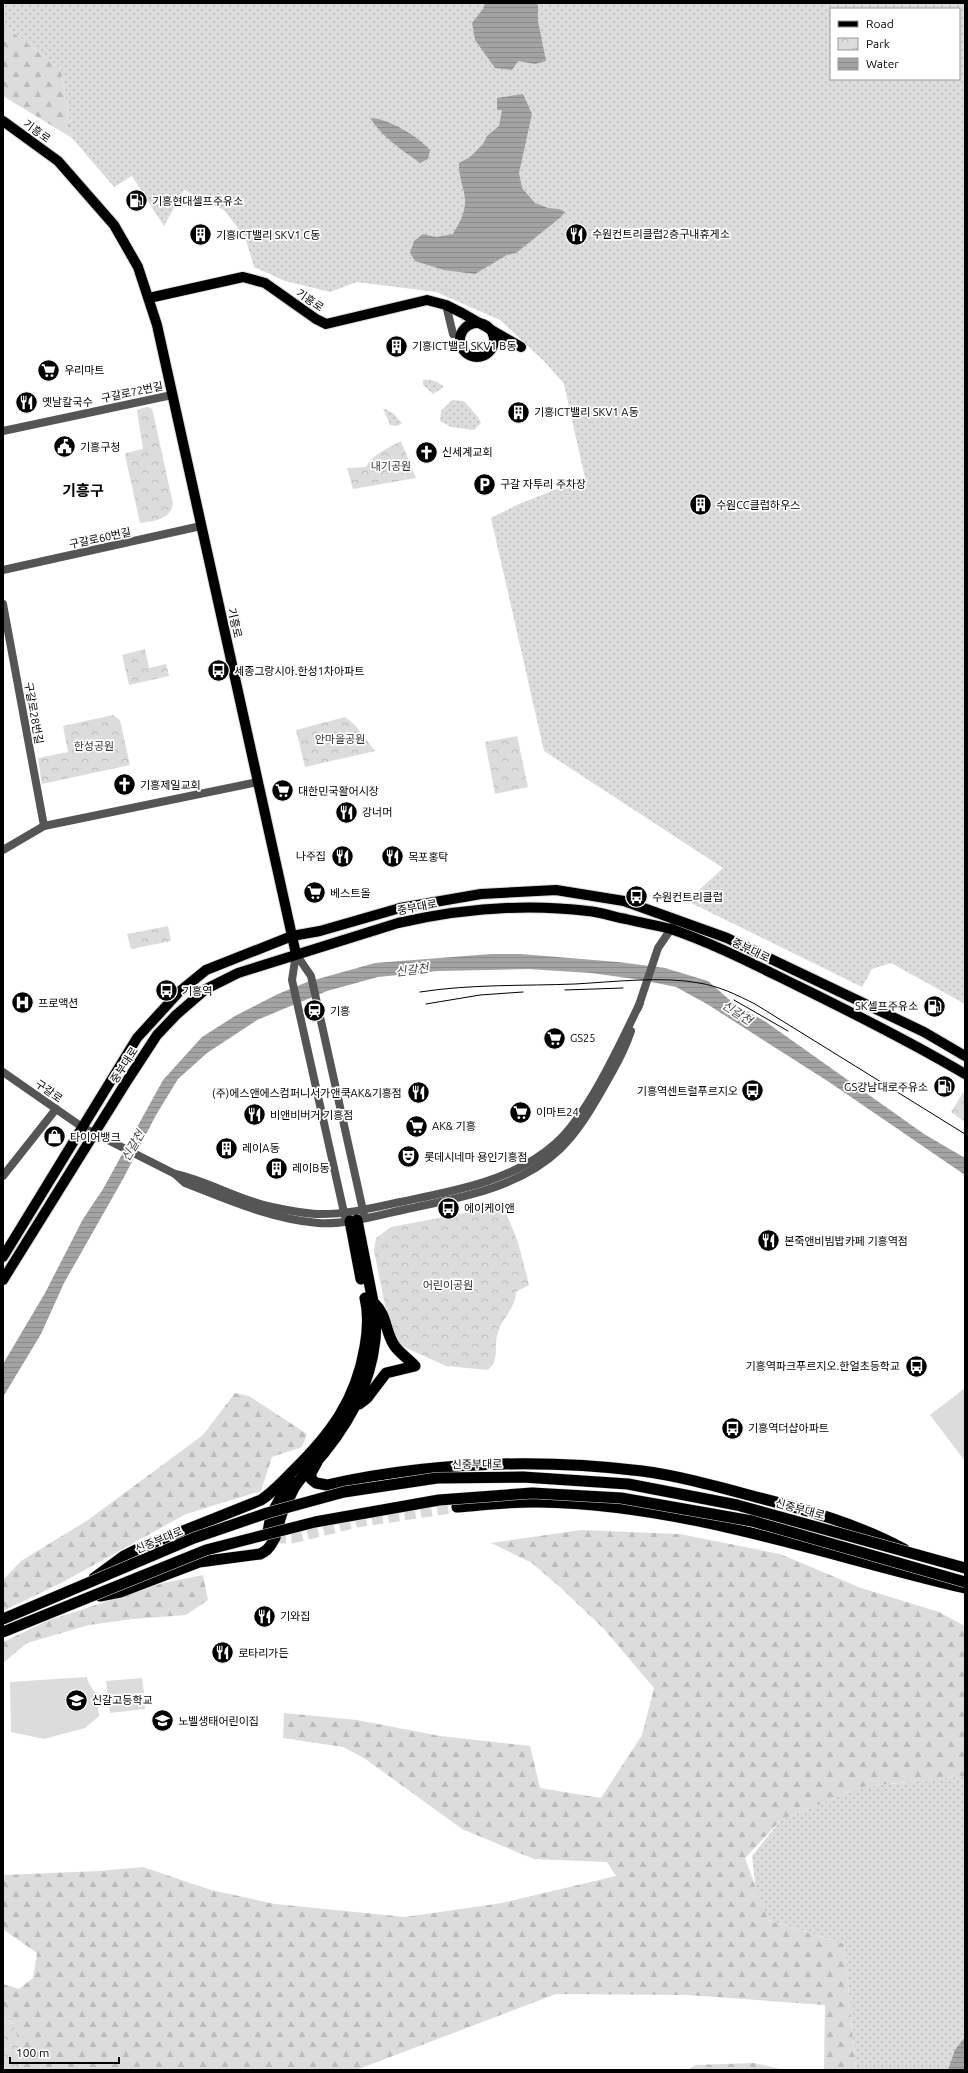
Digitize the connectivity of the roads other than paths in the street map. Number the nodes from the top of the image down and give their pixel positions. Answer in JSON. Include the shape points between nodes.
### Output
{"nodes":[{"id":1,"x":3,"y":121,"type":"edge"},
{"id":2,"x":149,"y":298,"type":"junction"},
{"id":3,"x":446,"y":305,"type":"junction"},
{"id":4,"x":453,"y":334,"type":"dead end"},
{"id":5,"x":521,"y":347,"type":"dead end"},
{"id":6,"x":172,"y":395,"type":"junction"},
{"id":7,"x":3,"y":431,"type":"edge"},
{"id":8,"x":201,"y":526,"type":"junction"},
{"id":9,"x":3,"y":570,"type":"edge"},
{"id":10,"x":3,"y":604,"type":"edge"},
{"id":11,"x":258,"y":782,"type":"junction"},
{"id":12,"x":44,"y":826,"type":"junction"},
{"id":13,"x":3,"y":850,"type":"edge"},
{"id":14,"x":679,"y":920,"type":"junction"},
{"id":15,"x":670,"y":929,"type":"junction"},
{"id":16,"x":292,"y":936,"type":"junction"},
{"id":17,"x":296,"y":954,"type":"junction"},
{"id":18,"x":640,"y":1004,"type":"junction"},
{"id":19,"x":965,"y":1056,"type":"edge"},
{"id":20,"x":3,"y":1072,"type":"edge"},
{"id":21,"x":965,"y":1074,"type":"edge"},
{"id":22,"x":56,"y":1109,"type":"junction"},
{"id":23,"x":82,"y":1127,"type":"junction"},
{"id":24,"x":96,"y":1133,"type":"junction"},
{"id":25,"x":3,"y":1176,"type":"edge"},
{"id":26,"x":363,"y":1210,"type":"junction"},
{"id":27,"x":352,"y":1218,"type":"junction"},
{"id":28,"x":3,"y":1257,"type":"edge"},
{"id":29,"x":3,"y":1280,"type":"edge"},
{"id":30,"x":374,"y":1302,"type":"junction"},
{"id":31,"x":356,"y":1407,"type":"junction"},
{"id":32,"x":306,"y":1459,"type":"junction"},
{"id":33,"x":317,"y":1462,"type":"junction"},
{"id":34,"x":457,"y":1507,"type":"tunnel mouth"},
{"id":35,"x":275,"y":1538,"type":"junction"},
{"id":36,"x":913,"y":1554,"type":"junction"},
{"id":37,"x":965,"y":1568,"type":"edge"},
{"id":38,"x":965,"y":1582,"type":"edge"},
{"id":39,"x":82,"y":1587,"type":"junction"},
{"id":40,"x":965,"y":1588,"type":"edge"},
{"id":41,"x":86,"y":1599,"type":"junction"},
{"id":42,"x":3,"y":1619,"type":"edge"},
{"id":43,"x":3,"y":1632,"type":"edge"}],
"edges":[{"from":1,"to":2,"type":"main road","name":"기흥로","via":[[58,161],[109,219],[138,267]]},
{"from":2,"to":3,"type":"main road","name":"기흥로","via":[[243,277],[265,283],[326,324],[427,300]]},
{"from":2,"to":6,"type":"main road","name":"기흥로"},
{"from":3,"to":4,"type":"street"},
{"from":3,"to":5,"type":"main road","name":"기흥로"},
{"from":6,"to":7,"type":"street","name":"구갈로72번길"},
{"from":6,"to":8,"type":"main road","name":"기흥로"},
{"from":8,"to":9,"type":"street","name":"구갈로60번길"},
{"from":8,"to":11,"type":"main road","name":"기흥로"},
{"from":10,"to":12,"type":"street","name":"구갈로28번길"},
{"from":11,"to":12,"type":"street"},
{"from":11,"to":16,"type":"main road","name":"기흥로"},
{"from":12,"to":13,"type":"street"},
{"from":14,"to":15,"type":"street"},
{"from":14,"to":16,"type":"main road","name":"중부대로","via":[[624,901],[556,890],[481,894],[422,904]]},
{"from":14,"to":19,"type":"main road","name":"중부대로","via":[[727,938],[924,1032]]},
{"from":15,"to":17,"type":"main road","name":"중부대로","via":[[589,911],[507,907],[468,910],[398,922]]},
{"from":15,"to":18,"type":"street","via":[[658,948]]},
{"from":15,"to":21,"type":"main road","name":"중부대로","via":[[732,954],[834,1003],[917,1045]]},
{"from":16,"to":17,"type":"main road","name":"기흥로"},
{"from":16,"to":23,"type":"main road","name":"중부대로","via":[[206,970],[179,992],[137,1038]]},
{"from":17,"to":24,"type":"main road","name":"중부대로","via":[[238,973],[206,989],[176,1014],[157,1036]]},
{"from":17,"to":26,"type":"street","via":[[311,976]]},
{"from":17,"to":27,"type":"street","via":[[292,980]]},
{"from":18,"to":26,"type":"street","via":[[581,1112],[557,1142],[539,1156],[502,1175],[466,1188]]},
{"from":18,"to":27,"type":"street","via":[[626,1048],[587,1116],[560,1149],[534,1168],[505,1183],[466,1196]]},
{"from":20,"to":22,"type":"street","name":"구갈로"},
{"from":22,"to":23,"type":"street","name":"구갈로"},
{"from":22,"to":25,"type":"street"},
{"from":23,"to":24,"type":"street","name":"구갈로"},
{"from":23,"to":28,"type":"main road","name":"중부대로"},
{"from":24,"to":27,"type":"street","name":"구갈로","via":[[175,1174],[185,1183],[270,1215],[318,1223]]},
{"from":24,"to":29,"type":"main road","name":"중부대로","via":[[82,1151]]},
{"from":26,"to":27,"type":"street"},
{"from":26,"to":27,"type":"street"},
{"from":27,"to":30,"type":"highway"},
{"from":27,"to":32,"type":"highway","via":[[367,1304],[368,1331],[358,1379],[344,1411]]},
{"from":30,"to":31,"type":"highway","via":[[376,1331],[373,1353],[367,1380]]},
{"from":30,"to":31,"type":"highway","via":[[381,1309],[394,1345],[415,1366],[386,1373],[367,1398]]},
{"from":31,"to":33,"type":"highway","via":[[341,1432]]},
{"from":32,"to":35,"type":"highway","via":[[294,1472],[271,1514],[268,1532]]},
{"from":32,"to":39,"type":"highway","bridge":true,"via":[[270,1493],[247,1506],[138,1549],[124,1556]]},
{"from":33,"to":35,"type":"highway","via":[[295,1487],[282,1512]]},
{"from":33,"to":36,"type":"highway","bridge":true,"via":[[311,1479],[327,1485],[435,1466],[565,1464],[635,1470],[705,1484],[811,1511],[857,1526]]},
{"from":34,"to":40,"type":"highway","via":[[538,1502],[615,1507],[738,1530]]},
{"from":35,"to":41,"type":"highway","bridge":true,"via":[[264,1553],[199,1562],[120,1592]]},
{"from":36,"to":37,"type":"highway","name":"신중부대로","bridge":true},
{"from":36,"to":39,"type":"highway","name":"신중부대로","bridge":true,"via":[[736,1505],[628,1484],[523,1477],[438,1478],[344,1492],[267,1513],[194,1538]]},
{"from":38,"to":41,"type":"highway","bridge":true,"via":[[752,1521],[621,1498],[532,1493],[439,1500],[315,1522],[206,1550]]},
{"from":39,"to":42,"type":"highway","name":"신중부대로","bridge":true},
{"from":41,"to":43,"type":"highway","bridge":true}]}
